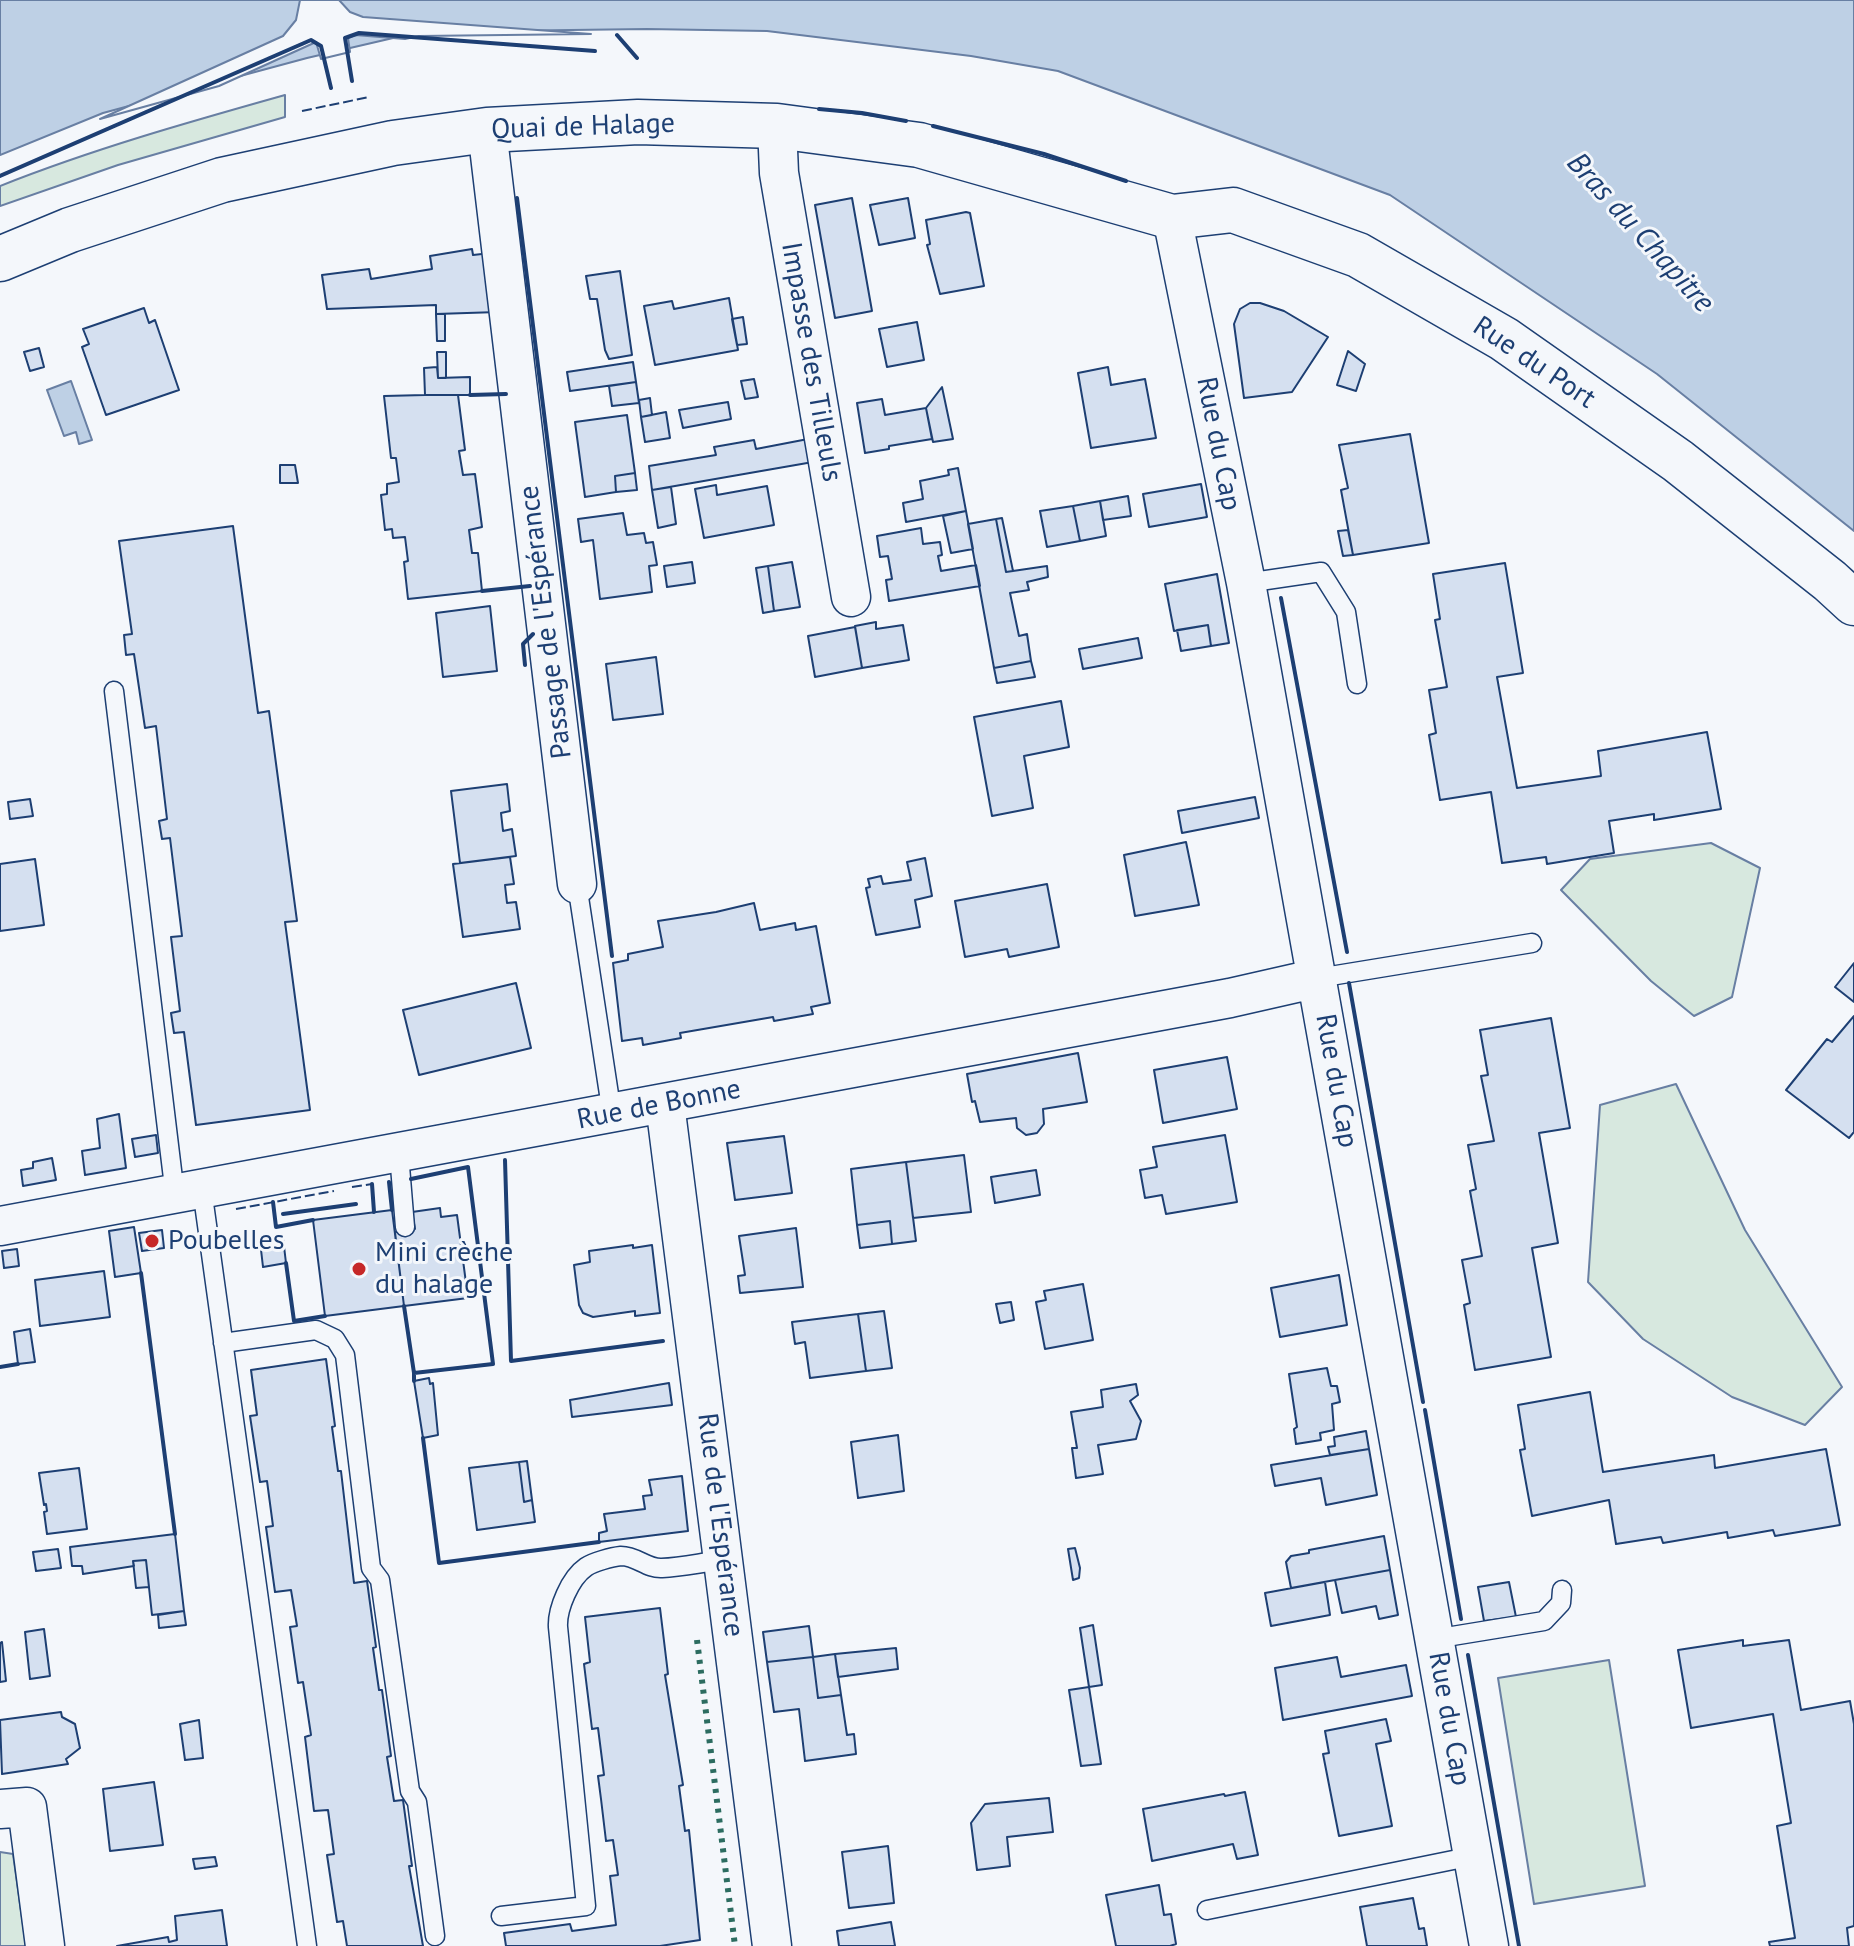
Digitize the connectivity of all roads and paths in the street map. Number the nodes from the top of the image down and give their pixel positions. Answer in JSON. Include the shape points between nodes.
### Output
{"nodes":[{"id":1,"x":777,"y":126,"type":"junction"},
{"id":2,"x":487,"y":130,"type":"junction"},
{"id":3,"x":1172,"y":217,"type":"junction"},
{"id":4,"x":0,"y":259,"type":"edge"},
{"id":5,"x":1246,"y":583,"type":"junction"},
{"id":6,"x":851,"y":597,"type":"dead end"},
{"id":7,"x":1854,"y":603,"type":"edge"},
{"id":8,"x":1357,"y":684,"type":"dead end"},
{"id":9,"x":114,"y":691,"type":"dead end"},
{"id":10,"x":577,"y":884,"type":"joint"},
{"id":11,"x":1532,"y":943,"type":"dead end"},
{"id":12,"x":1318,"y":978,"type":"junction"},
{"id":13,"x":665,"y":1104,"type":"junction"},
{"id":14,"x":612,"y":1114,"type":"junction"},
{"id":15,"x":399,"y":1154,"type":"junction"},
{"id":16,"x":188,"y":1192,"type":"junction"},
{"id":17,"x":0,"y":1226,"type":"edge"},
{"id":18,"x":405,"y":1227,"type":"dead end"},
{"id":19,"x":223,"y":1343,"type":"junction"},
{"id":20,"x":724,"y":1560,"type":"junction"},
{"id":21,"x":1562,"y":1590,"type":"dead end"},
{"id":22,"x":1434,"y":1639,"type":"junction"},
{"id":23,"x":0,"y":1809,"type":"edge"},
{"id":24,"x":1473,"y":1856,"type":"junction"},
{"id":25,"x":1207,"y":1910,"type":"dead end"},
{"id":26,"x":501,"y":1916,"type":"dead end"},
{"id":27,"x":435,"y":1936,"type":"dead end"},
{"id":28,"x":45,"y":1946,"type":"edge"},
{"id":29,"x":307,"y":1946,"type":"edge"},
{"id":30,"x":772,"y":1946,"type":"edge"},
{"id":31,"x":1489,"y":1946,"type":"edge"}],
"edges":[{"from":1,"to":2,"type":"street","name":"Quai de Halage","via":[[638,122]]},
{"from":1,"to":3,"type":"street","name":"Quai de Halage","via":[[919,145]]},
{"from":1,"to":6,"type":"street","name":"Impasse des Tilleuls","via":[[781,184]]},
{"from":2,"to":4,"type":"street","name":"Quai de Halage","via":[[393,143],[222,180]]},
{"from":2,"to":10,"type":"street","name":"Passage de l'Espérance"},
{"from":3,"to":5,"type":"street","name":"Rue du Cap"},
{"from":3,"to":7,"type":"street","name":"Rue du Port","via":[[1233,210],[1358,255],[1504,339],[1678,461]]},
{"from":5,"to":8,"type":"lane","via":[[1321,572],[1346,612]]},
{"from":5,"to":12,"type":"street","name":"Rue du Cap"},
{"from":9,"to":16,"type":"lane"},
{"from":10,"to":14,"type":"lane","name":"Passage de l'Espérance"},
{"from":11,"to":12,"type":"lane"},
{"from":12,"to":13,"type":"street","name":"Rue de Bonne"},
{"from":12,"to":22,"type":"street","name":"Rue du Cap"},
{"from":13,"to":14,"type":"street","name":"Rue de Bonne"},
{"from":13,"to":20,"type":"street","name":"Rue de l'Espérance"},
{"from":14,"to":15,"type":"street","name":"Rue de Bonne"},
{"from":15,"to":16,"type":"street","name":"Rue de Bonne"},
{"from":15,"to":18,"type":"lane"},
{"from":16,"to":17,"type":"street","name":"Rue de Bonne"},
{"from":16,"to":19,"type":"lane"},
{"from":19,"to":27,"type":"lane","via":[[316,1330],[335,1339],[345,1355],[371,1568],[380,1580]]},
{"from":19,"to":29,"type":"lane"},
{"from":20,"to":26,"type":"lane","via":[[661,1568],[620,1556],[585,1567],[568,1590],[557,1614],[586,1906]]},
{"from":20,"to":30,"type":"street","name":"Rue de l'Espérance"},
{"from":21,"to":22,"type":"lane","via":[[1561,1603],[1544,1621]]},
{"from":22,"to":24,"type":"street","name":"Rue du Cap"},
{"from":23,"to":28,"type":"street","via":[[27,1807]]},
{"from":24,"to":25,"type":"lane"},
{"from":24,"to":31,"type":"street","name":"Rue du Cap"}]}
